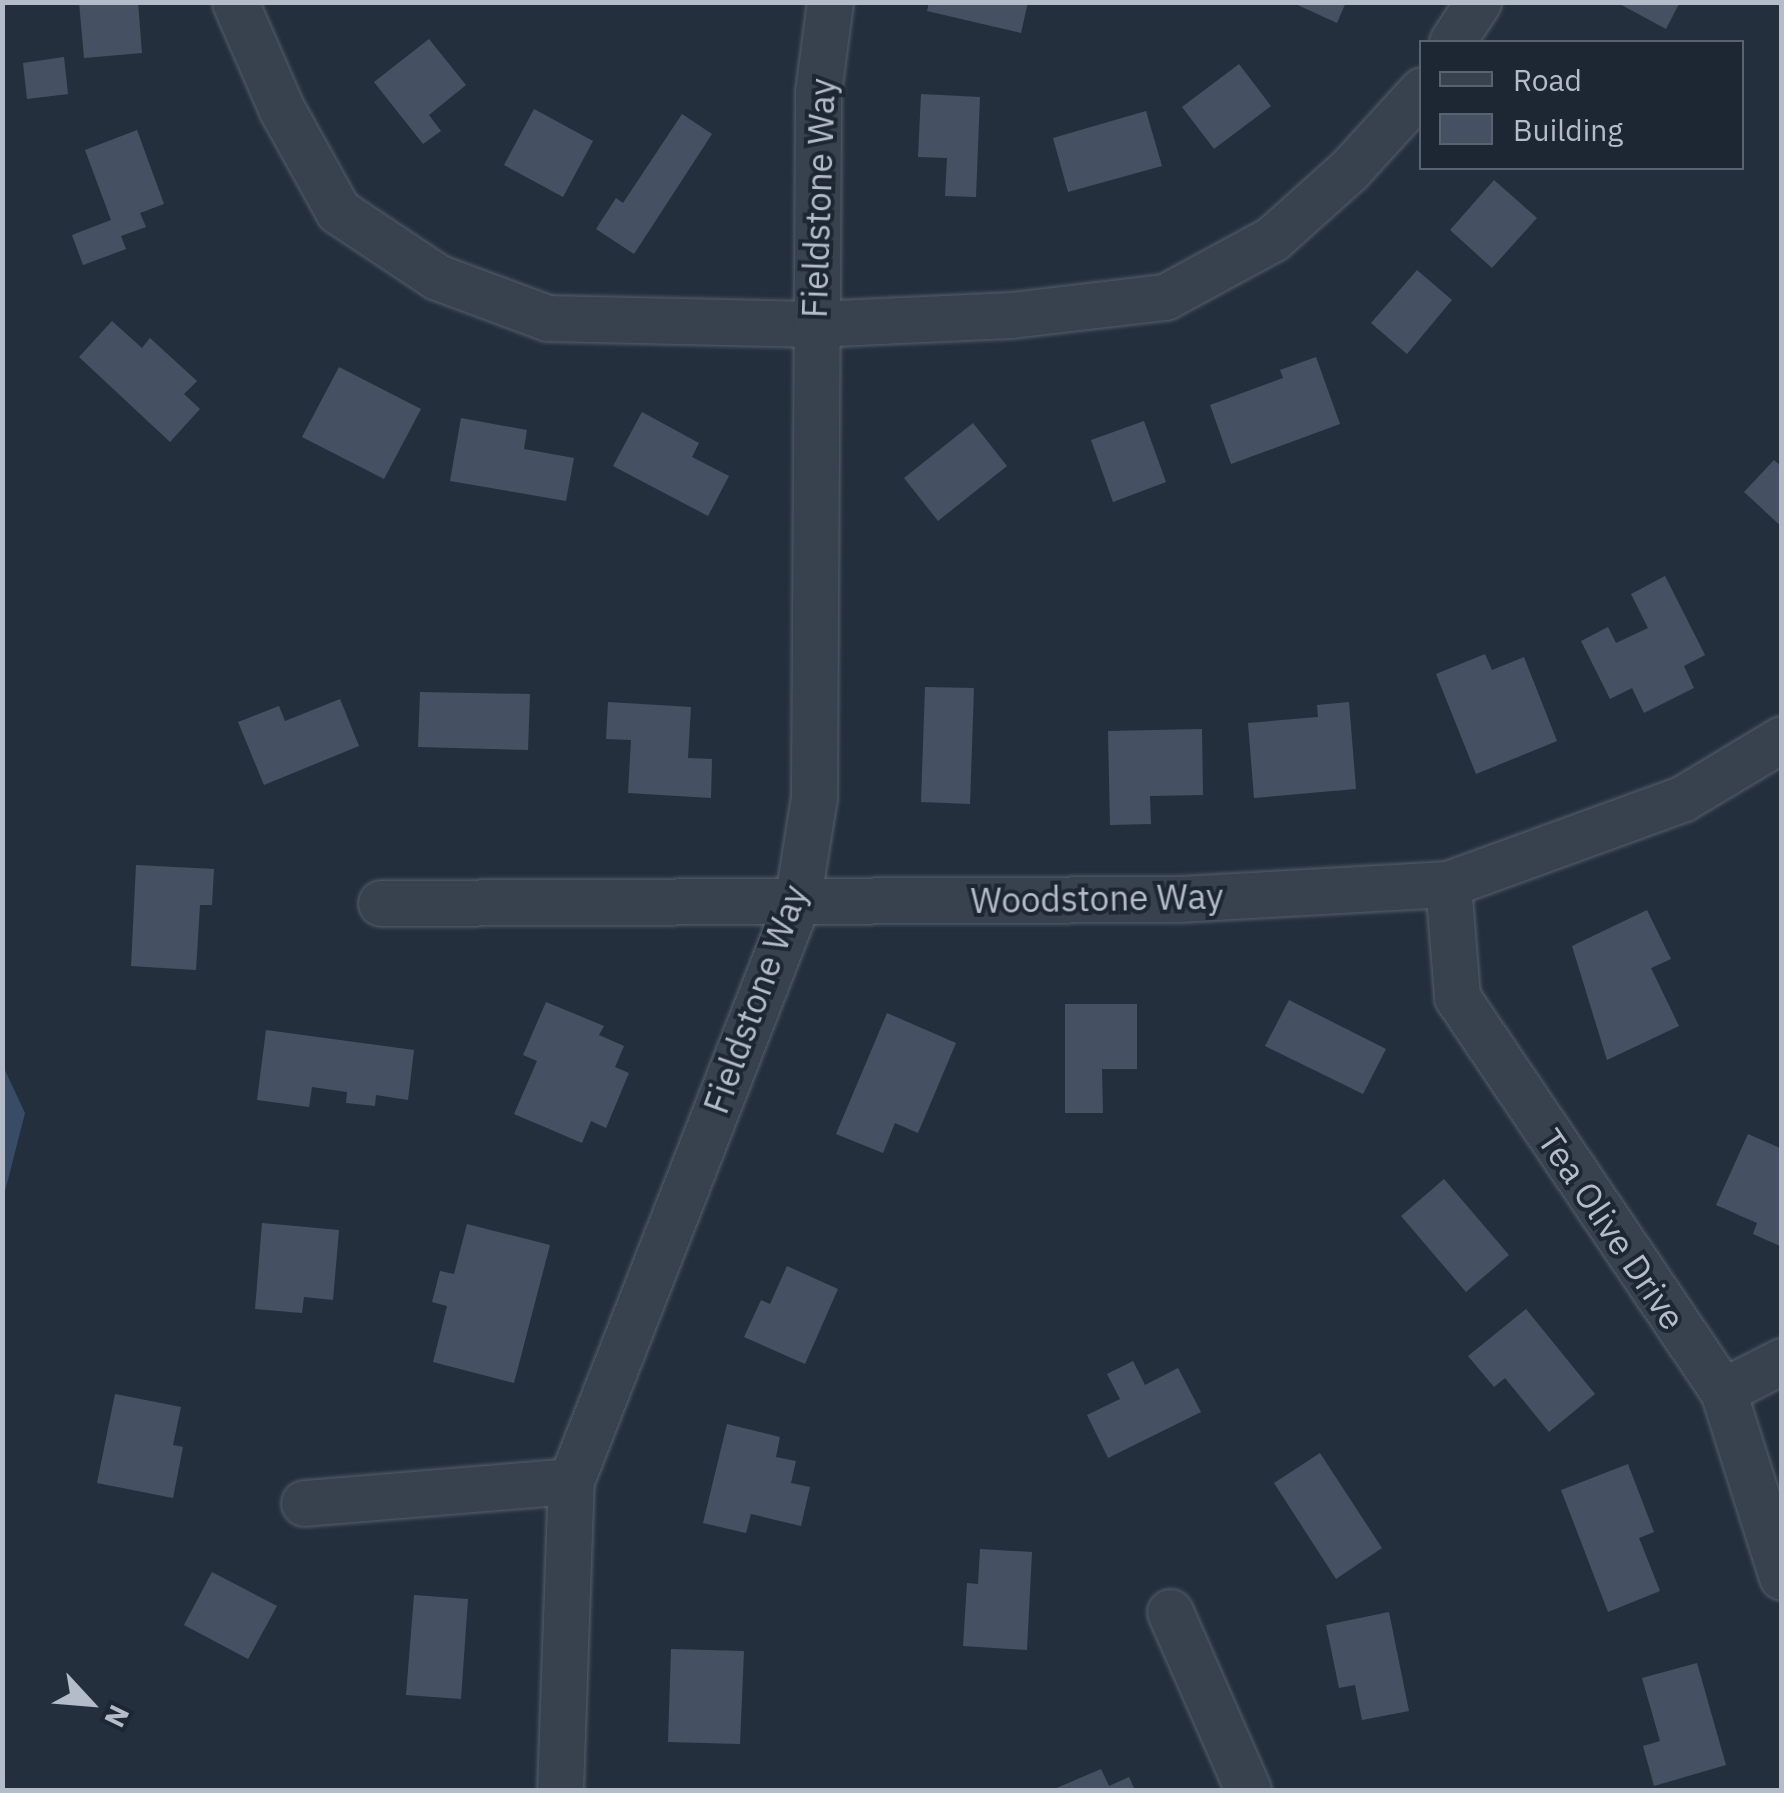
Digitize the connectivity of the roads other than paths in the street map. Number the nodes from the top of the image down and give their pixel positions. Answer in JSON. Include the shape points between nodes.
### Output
{"nodes":[{"id":1,"x":235,"y":2,"type":"edge"},
{"id":2,"x":830,"y":2,"type":"edge"},
{"id":3,"x":1478,"y":2,"type":"edge"},
{"id":4,"x":1453,"y":40,"type":"edge"},
{"id":5,"x":1419,"y":93,"type":"edge"},
{"id":6,"x":814,"y":324,"type":"junction"},
{"id":7,"x":1782,"y":739,"type":"edge"},
{"id":8,"x":1448,"y":884,"type":"junction"},
{"id":9,"x":797,"y":902,"type":"junction"},
{"id":10,"x":381,"y":903,"type":"dead end"},
{"id":11,"x":1782,"y":1361,"type":"edge"},
{"id":12,"x":1723,"y":1391,"type":"junction"},
{"id":13,"x":571,"y":1481,"type":"junction"},
{"id":14,"x":304,"y":1502,"type":"dead end"},
{"id":15,"x":1782,"y":1578,"type":"edge"},
{"id":16,"x":1170,"y":1612,"type":"dead end"},
{"id":17,"x":560,"y":1790,"type":"edge"},
{"id":18,"x":1248,"y":1790,"type":"edge"}],
"edges":[{"from":1,"to":6,"type":"street","via":[[281,108],[338,211],[437,278],[548,318]]},
{"from":2,"to":6,"type":"street","name":"Fieldstone Way","via":[[818,92]]},
{"from":3,"to":4,"type":"street"},
{"from":5,"to":6,"type":"street","via":[[1349,170],[1272,239],[1165,297],[1011,315]]},
{"from":6,"to":9,"type":"street","name":"Fieldstone Way","via":[[814,798]]},
{"from":7,"to":8,"type":"street","name":"Woodstone Way","via":[[1682,799]]},
{"from":8,"to":9,"type":"street","name":"Woodstone Way","via":[[1180,899]]},
{"from":8,"to":12,"type":"street","name":"Tea Olive Drive","via":[[1457,996]]},
{"from":9,"to":10,"type":"street","name":"Woodstone Way"},
{"from":9,"to":13,"type":"street","name":"Fieldstone Way"},
{"from":11,"to":12,"type":"street"},
{"from":12,"to":15,"type":"street","name":"Tea Olive Drive"},
{"from":13,"to":14,"type":"street"},
{"from":13,"to":17,"type":"street","name":"Fieldstone Way"},
{"from":16,"to":18,"type":"street"}]}
